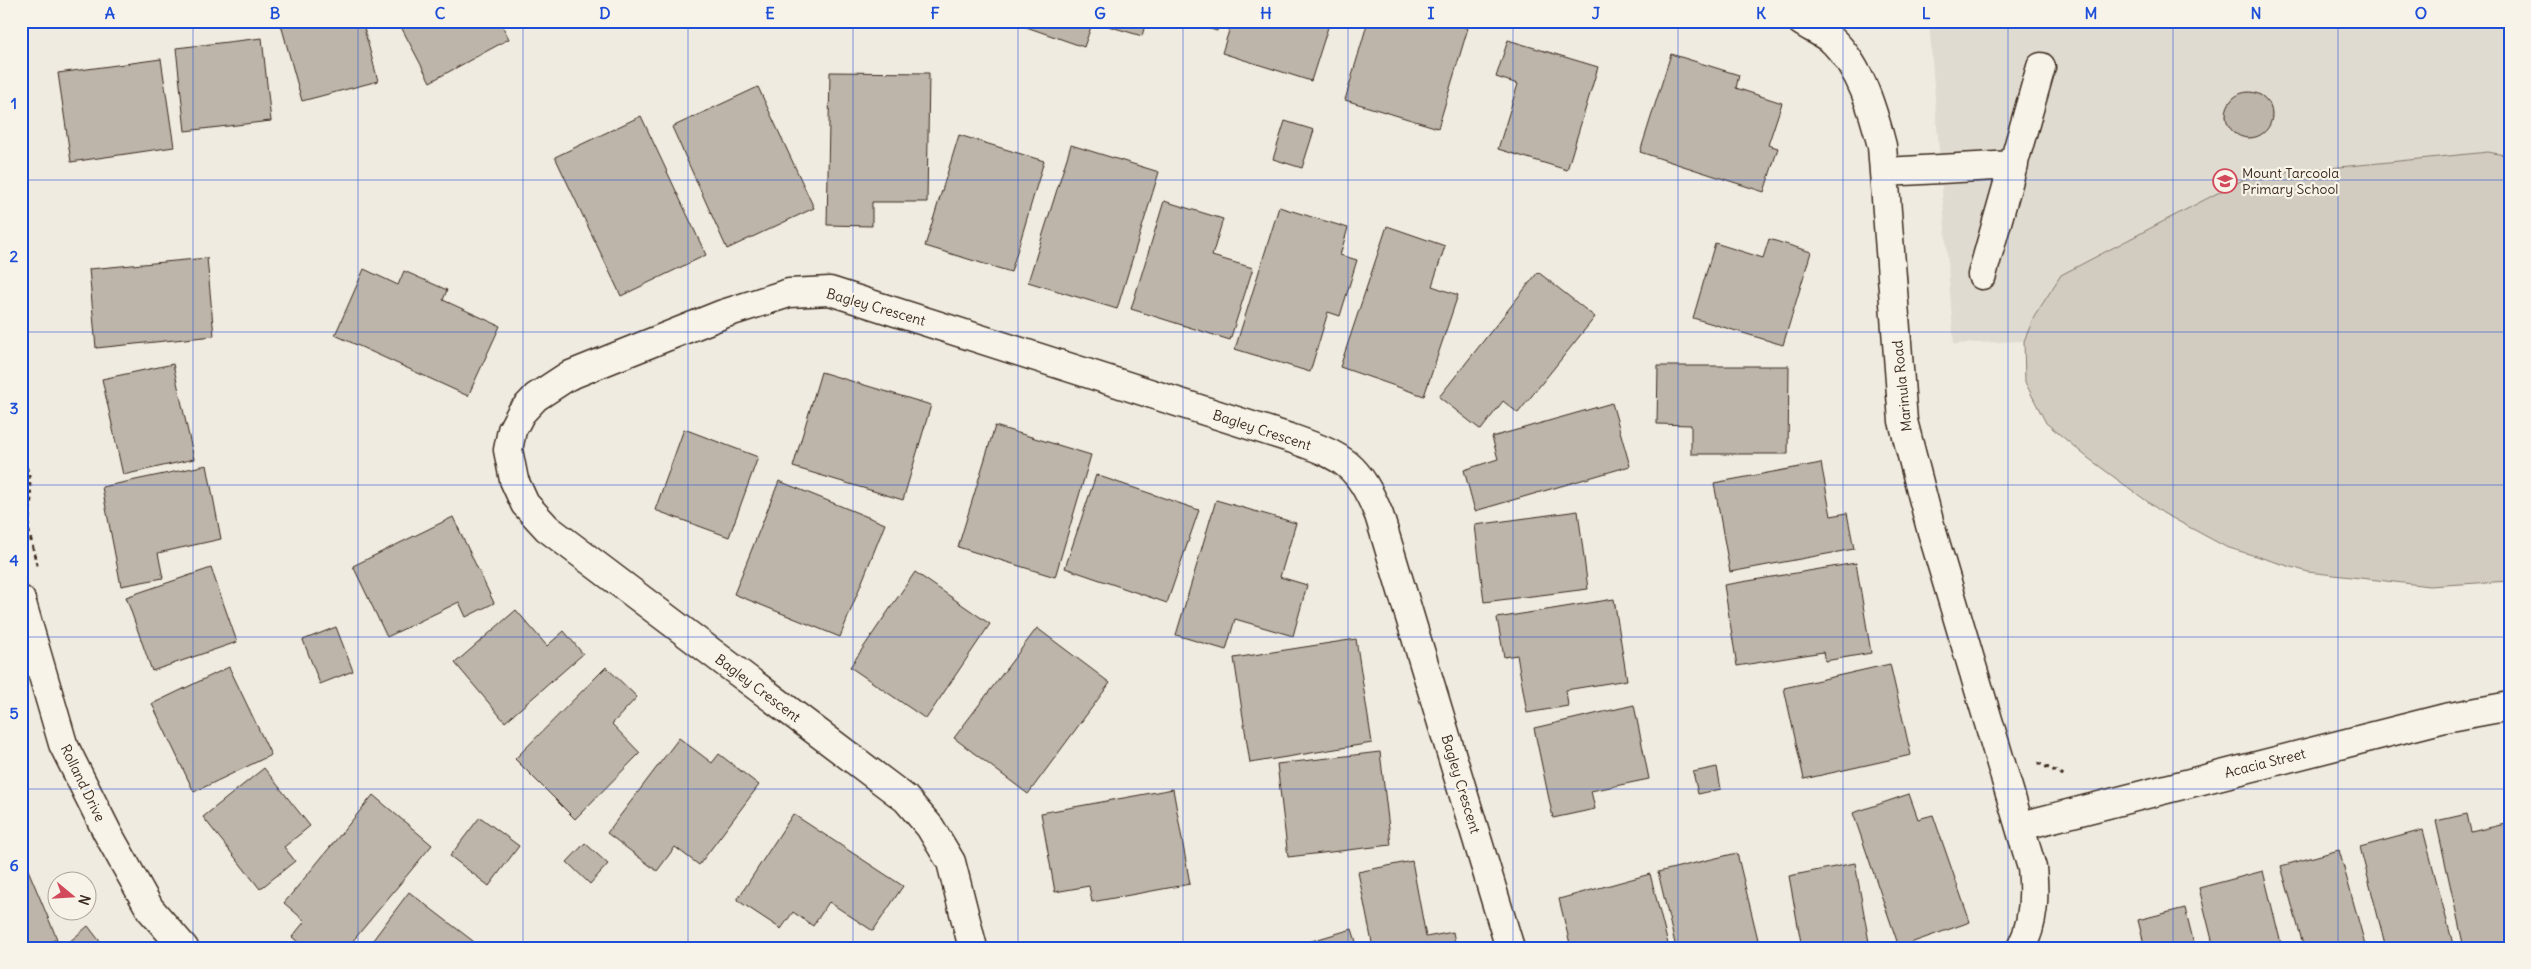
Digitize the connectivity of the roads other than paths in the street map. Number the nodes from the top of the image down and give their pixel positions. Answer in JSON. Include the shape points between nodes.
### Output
{"nodes":[{"id":1,"x":1801,"y":21,"type":"edge"},
{"id":2,"x":2041,"y":68,"type":"dead end"},
{"id":3,"x":2014,"y":165,"type":"junction"},
{"id":4,"x":1885,"y":172,"type":"junction"},
{"id":5,"x":1982,"y":275,"type":"dead end"},
{"id":6,"x":21,"y":600,"type":"edge"},
{"id":7,"x":2510,"y":706,"type":"edge"},
{"id":8,"x":2021,"y":826,"type":"junction"},
{"id":9,"x":184,"y":948,"type":"edge"},
{"id":10,"x":973,"y":948,"type":"edge"},
{"id":11,"x":1510,"y":948,"type":"edge"},
{"id":12,"x":2021,"y":948,"type":"edge"}],
"edges":[{"from":1,"to":4,"type":"street","name":"Marinula Road","via":[[1834,42],[1855,72],[1872,107]]},
{"from":2,"to":3,"type":"street"},
{"from":3,"to":4,"type":"street"},
{"from":3,"to":5,"type":"street"},
{"from":4,"to":8,"type":"street","name":"Marinula Road","via":[[1903,421],[1930,525]]},
{"from":6,"to":9,"type":"street","name":"Rolland Drive","via":[[63,744],[150,909]]},
{"from":7,"to":8,"type":"street","name":"Acacia Street","via":[[2445,718]]},
{"from":8,"to":12,"type":"street","via":[[2035,893],[2032,920]]},
{"from":10,"to":11,"type":"street","name":"Bagley Crescent","via":[[951,862],[930,827],[906,799],[547,528],[525,504],[514,480],[508,450],[512,430],[536,397],[568,376],[723,314],[789,293],[830,291],[1284,436],[1340,458],[1360,475],[1379,515]]}]}
